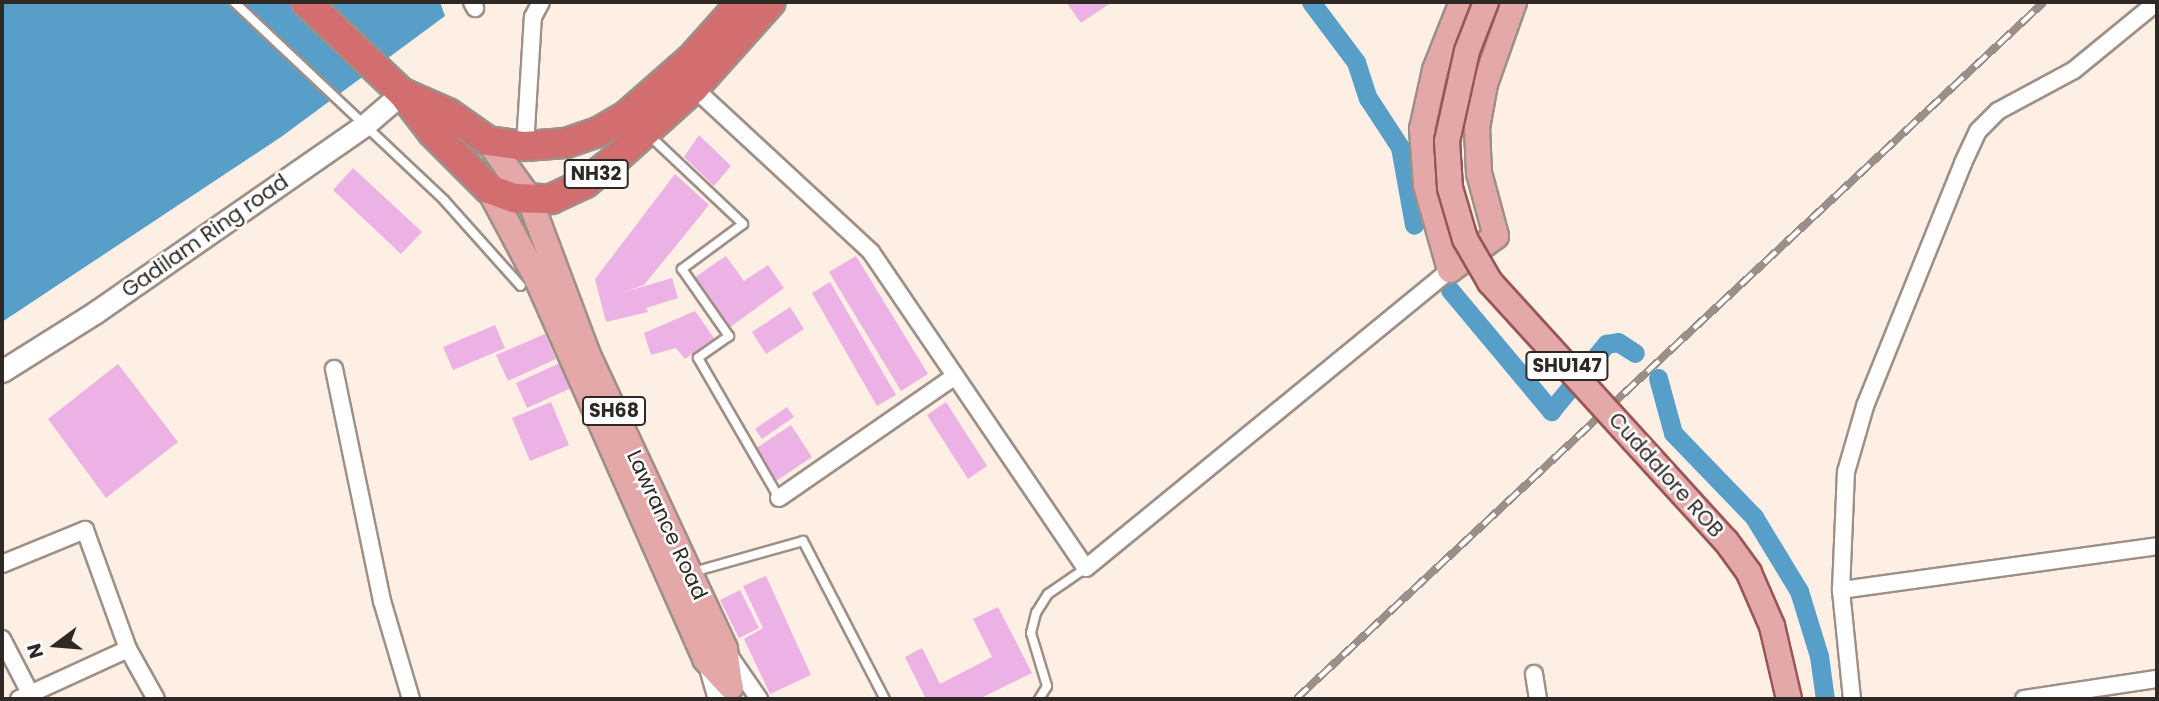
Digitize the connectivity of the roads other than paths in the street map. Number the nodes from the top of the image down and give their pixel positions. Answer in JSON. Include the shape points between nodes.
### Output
{"nodes":[{"id":1,"x":234,"y":2,"type":"edge"},
{"id":2,"x":306,"y":2,"type":"edge"},
{"id":3,"x":541,"y":2,"type":"edge"},
{"id":4,"x":742,"y":2,"type":"edge"},
{"id":5,"x":771,"y":2,"type":"edge"},
{"id":6,"x":1462,"y":2,"type":"edge"},
{"id":7,"x":1486,"y":2,"type":"edge"},
{"id":8,"x":1514,"y":2,"type":"edge"},
{"id":9,"x":2157,"y":2,"type":"edge"},
{"id":10,"x":393,"y":83,"type":"junction"},
{"id":11,"x":694,"y":88,"type":"junction"},
{"id":12,"x":366,"y":124,"type":"junction"},
{"id":13,"x":645,"y":131,"type":"junction"},
{"id":14,"x":488,"y":141,"type":"junction"},
{"id":15,"x":525,"y":146,"type":"junction"},
{"id":16,"x":489,"y":189,"type":"junction"},
{"id":17,"x":529,"y":198,"type":"junction"},
{"id":18,"x":1450,"y":270,"type":"junction"},
{"id":19,"x":521,"y":286,"type":"dead end"},
{"id":20,"x":334,"y":369,"type":"dead end"},
{"id":21,"x":2,"y":371,"type":"edge"},
{"id":22,"x":956,"y":376,"type":"junction"},
{"id":23,"x":779,"y":498,"type":"joint"},
{"id":24,"x":2157,"y":546,"type":"edge"},
{"id":25,"x":2,"y":564,"type":"edge"},
{"id":26,"x":1086,"y":568,"type":"junction"},
{"id":27,"x":690,"y":573,"type":"junction"},
{"id":28,"x":1841,"y":590,"type":"junction"},
{"id":29,"x":2,"y":639,"type":"edge"},
{"id":30,"x":128,"y":649,"type":"junction"},
{"id":31,"x":715,"y":654,"type":"junction"},
{"id":32,"x":1534,"y":674,"type":"dead end"},
{"id":33,"x":2157,"y":679,"type":"edge"},
{"id":34,"x":2120,"y":682,"type":"junction"},
{"id":35,"x":727,"y":693,"type":"edge"},
{"id":36,"x":24,"y":696,"type":"edge"},
{"id":37,"x":156,"y":699,"type":"edge"},
{"id":38,"x":411,"y":699,"type":"edge"},
{"id":39,"x":759,"y":699,"type":"edge"},
{"id":40,"x":885,"y":699,"type":"edge"},
{"id":41,"x":1039,"y":699,"type":"edge"},
{"id":42,"x":1538,"y":699,"type":"edge"},
{"id":43,"x":1789,"y":699,"type":"edge"},
{"id":44,"x":1853,"y":699,"type":"edge"},
{"id":45,"x":2024,"y":699,"type":"edge"},
{"id":46,"x":2120,"y":699,"type":"edge"}],
"edges":[{"from":1,"to":12,"type":"lane"},
{"from":2,"to":10,"type":"highway","number":"NH32"},
{"from":3,"to":15,"type":"street","via":[[533,17]]},
{"from":4,"to":15,"type":"highway","number":"NH32","via":[[692,58],[627,115],[566,143]]},
{"from":5,"to":11,"type":"highway","number":"NH32"},
{"from":6,"to":18,"type":"main road","via":[[1435,70],[1422,129],[1426,185]]},
{"from":7,"to":43,"type":"main road","name":"Cuddalore ROB","number":"SHU147","bridge":true,"via":[[1467,51],[1447,141],[1450,188],[1465,239],[1490,282],[1726,541],[1749,573],[1772,626]]},
{"from":8,"to":18,"type":"main road","via":[[1485,84],[1476,128],[1479,173],[1496,236]]},
{"from":9,"to":28,"type":"street","via":[[2074,70],[1998,111],[1978,131],[1861,419],[1846,472]]},
{"from":10,"to":12,"type":"main road","name":"Gadilam Ring road"},
{"from":10,"to":14,"type":"highway","number":"NH32"},
{"from":10,"to":16,"type":"highway","number":"NH32","via":[[432,132]]},
{"from":11,"to":13,"type":"highway","number":"NH32"},
{"from":11,"to":22,"type":"street","via":[[871,251]]},
{"from":12,"to":19,"type":"lane","via":[[444,200]]},
{"from":12,"to":21,"type":"main road","name":"Gadilam Ring road","via":[[96,312]]},
{"from":13,"to":17,"type":"highway","number":"NH32","via":[[584,183],[551,199]]},
{"from":13,"to":23,"type":"lane","via":[[743,224],[681,269],[729,336],[698,358]]},
{"from":14,"to":15,"type":"highway","number":"NH32"},
{"from":14,"to":17,"type":"main road","name":"Lawrance Road","number":"SH68"},
{"from":16,"to":17,"type":"highway","number":"NH32"},
{"from":16,"to":31,"type":"main road","name":"Lawrance Road","number":"SH68","via":[[537,279]]},
{"from":17,"to":27,"type":"main road","name":"Lawrance Road","number":"SH68","via":[[588,355]]},
{"from":18,"to":26,"type":"street"},
{"from":20,"to":38,"type":"street","via":[[382,601]]},
{"from":22,"to":23,"type":"street"},
{"from":22,"to":26,"type":"street"},
{"from":24,"to":28,"type":"street"},
{"from":25,"to":30,"type":"street","via":[[85,530]]},
{"from":26,"to":41,"type":"lane","via":[[1048,594],[1036,613],[1031,633],[1047,686]]},
{"from":27,"to":31,"type":"main road","name":"Lawrance Road","number":"SH68"},
{"from":27,"to":40,"type":"lane","via":[[803,541]]},
{"from":28,"to":44,"type":"street"},
{"from":29,"to":36,"type":"street"},
{"from":30,"to":36,"type":"street"},
{"from":30,"to":37,"type":"street"},
{"from":31,"to":35,"type":"main road","name":"Lawrance Road","number":"SH68"},
{"from":31,"to":39,"type":"street"},
{"from":32,"to":42,"type":"street"},
{"from":33,"to":34,"type":"street"},
{"from":34,"to":45,"type":"street"},
{"from":34,"to":46,"type":"street"}]}
